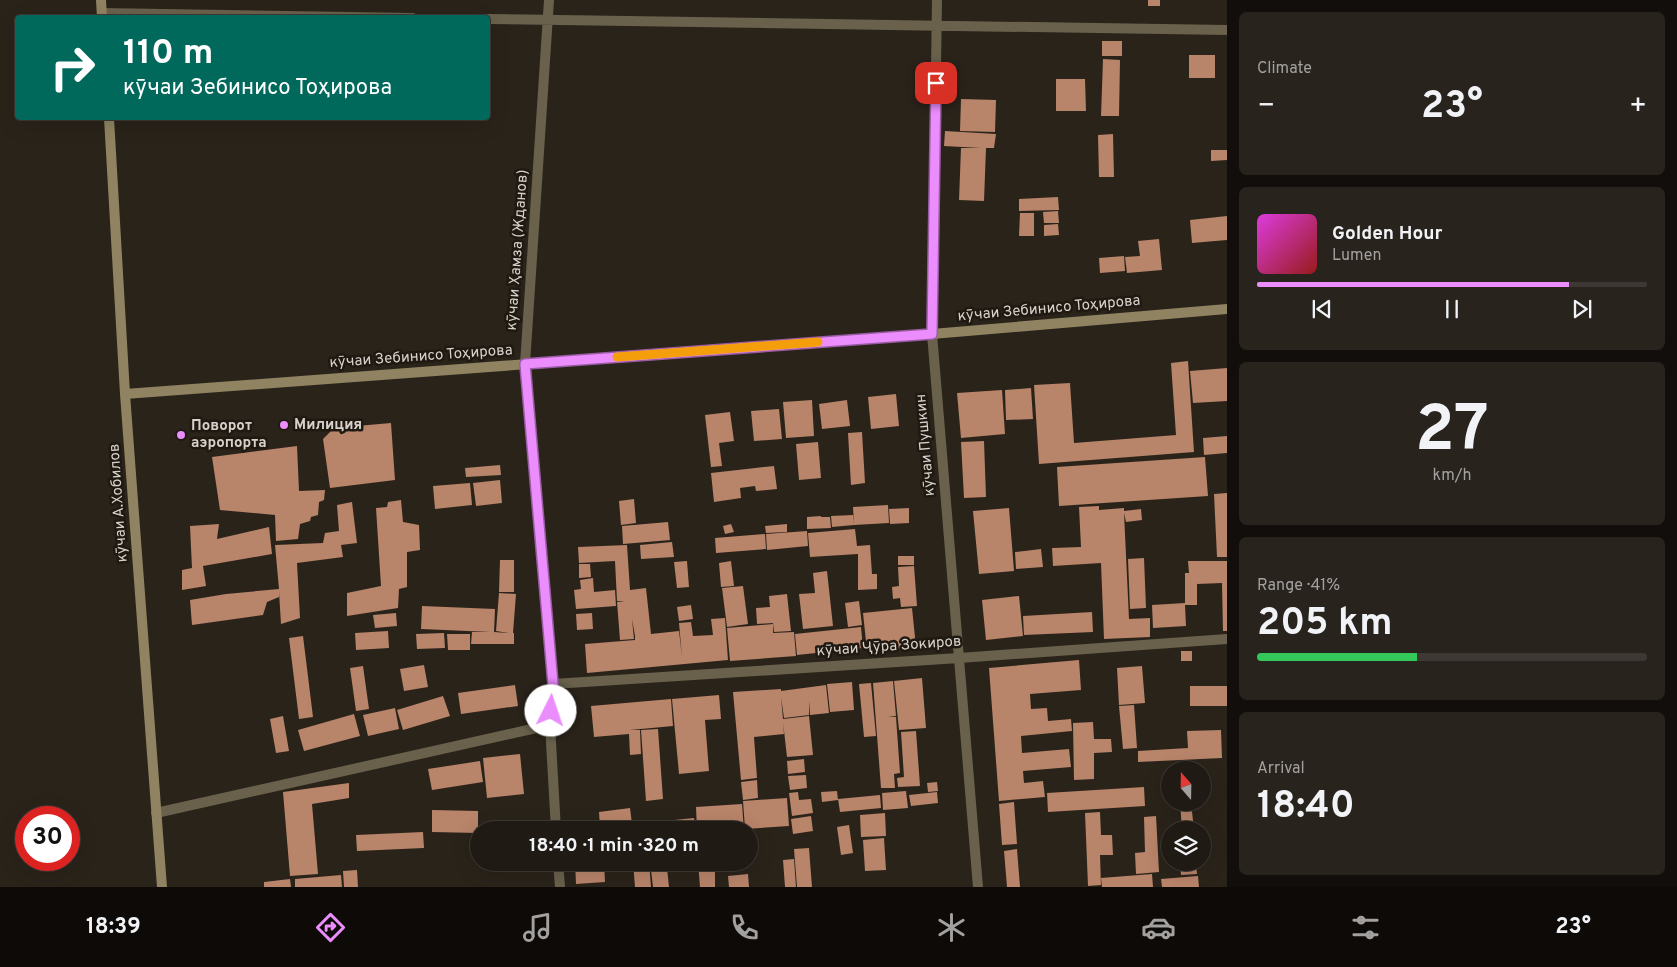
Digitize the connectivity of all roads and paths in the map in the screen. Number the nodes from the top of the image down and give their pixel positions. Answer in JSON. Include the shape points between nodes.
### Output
{"nodes":[{"id":1,"x":101,"y":0,"type":"edge"},
{"id":2,"x":549,"y":0,"type":"edge"},
{"id":3,"x":936,"y":0,"type":"edge"},
{"id":4,"x":102,"y":15,"type":"edge"},
{"id":5,"x":490,"y":19,"type":"edge"},
{"id":6,"x":548,"y":20,"type":"junction"},
{"id":7,"x":936,"y":25,"type":"junction"},
{"id":8,"x":1227,"y":30,"type":"edge"},
{"id":9,"x":108,"y":120,"type":"edge"},
{"id":10,"x":1227,"y":309,"type":"edge"},
{"id":11,"x":932,"y":334,"type":"junction"},
{"id":12,"x":525,"y":364,"type":"junction"},
{"id":13,"x":126,"y":394,"type":"junction"},
{"id":14,"x":1227,"y":638,"type":"edge"},
{"id":15,"x":959,"y":658,"type":"junction"},
{"id":16,"x":553,"y":684,"type":"junction"},
{"id":17,"x":550,"y":725,"type":"junction"},
{"id":18,"x":156,"y":813,"type":"junction"},
{"id":19,"x":555,"y":821,"type":"edge"},
{"id":20,"x":559,"y":871,"type":"edge"},
{"id":21,"x":162,"y":887,"type":"edge"},
{"id":22,"x":560,"y":887,"type":"edge"},
{"id":23,"x":978,"y":887,"type":"edge"}],
"edges":[{"from":1,"to":4,"type":"main road"},
{"from":2,"to":6,"type":"street","name":"кӯчаи Ҳамза (Жданов)"},
{"from":3,"to":7,"type":"street","name":"кӯчаи Пушкин"},
{"from":5,"to":6,"type":"street"},
{"from":6,"to":7,"type":"street"},
{"from":6,"to":12,"type":"street","name":"кӯчаи Ҳамза (Жданов)"},
{"from":7,"to":8,"type":"street"},
{"from":7,"to":11,"type":"street","name":"кӯчаи Пушкин"},
{"from":9,"to":13,"type":"main road","name":"кӯчаи А.Хобилов"},
{"from":10,"to":11,"type":"main road","name":"кӯчаи Зебинисо Тоҳирова"},
{"from":11,"to":12,"type":"main road","name":"кӯчаи Зебинисо Тоҳирова"},
{"from":11,"to":15,"type":"street","name":"кӯчаи Пушкин"},
{"from":12,"to":13,"type":"main road","name":"кӯчаи Зебинисо Тоҳирова"},
{"from":12,"to":16,"type":"street","name":"кӯчаи Ҳамза (Жданов)"},
{"from":13,"to":18,"type":"main road","name":"кӯчаи А.Хобилов"},
{"from":14,"to":15,"type":"street","name":"кӯчаи Ҷӯра Зокиров"},
{"from":15,"to":16,"type":"street","name":"кӯчаи Ҷӯра Зокиров"},
{"from":15,"to":23,"type":"street","name":"кӯчаи Пушкин"},
{"from":16,"to":17,"type":"street","name":"кӯчаи Ҳамза (Жданов)"},
{"from":17,"to":18,"type":"street"},
{"from":17,"to":19,"type":"street","name":"кӯчаи Ҳамза (Жданов)"},
{"from":18,"to":21,"type":"main road","name":"кӯчаи А.Хобилов"},
{"from":20,"to":22,"type":"street"}]}
